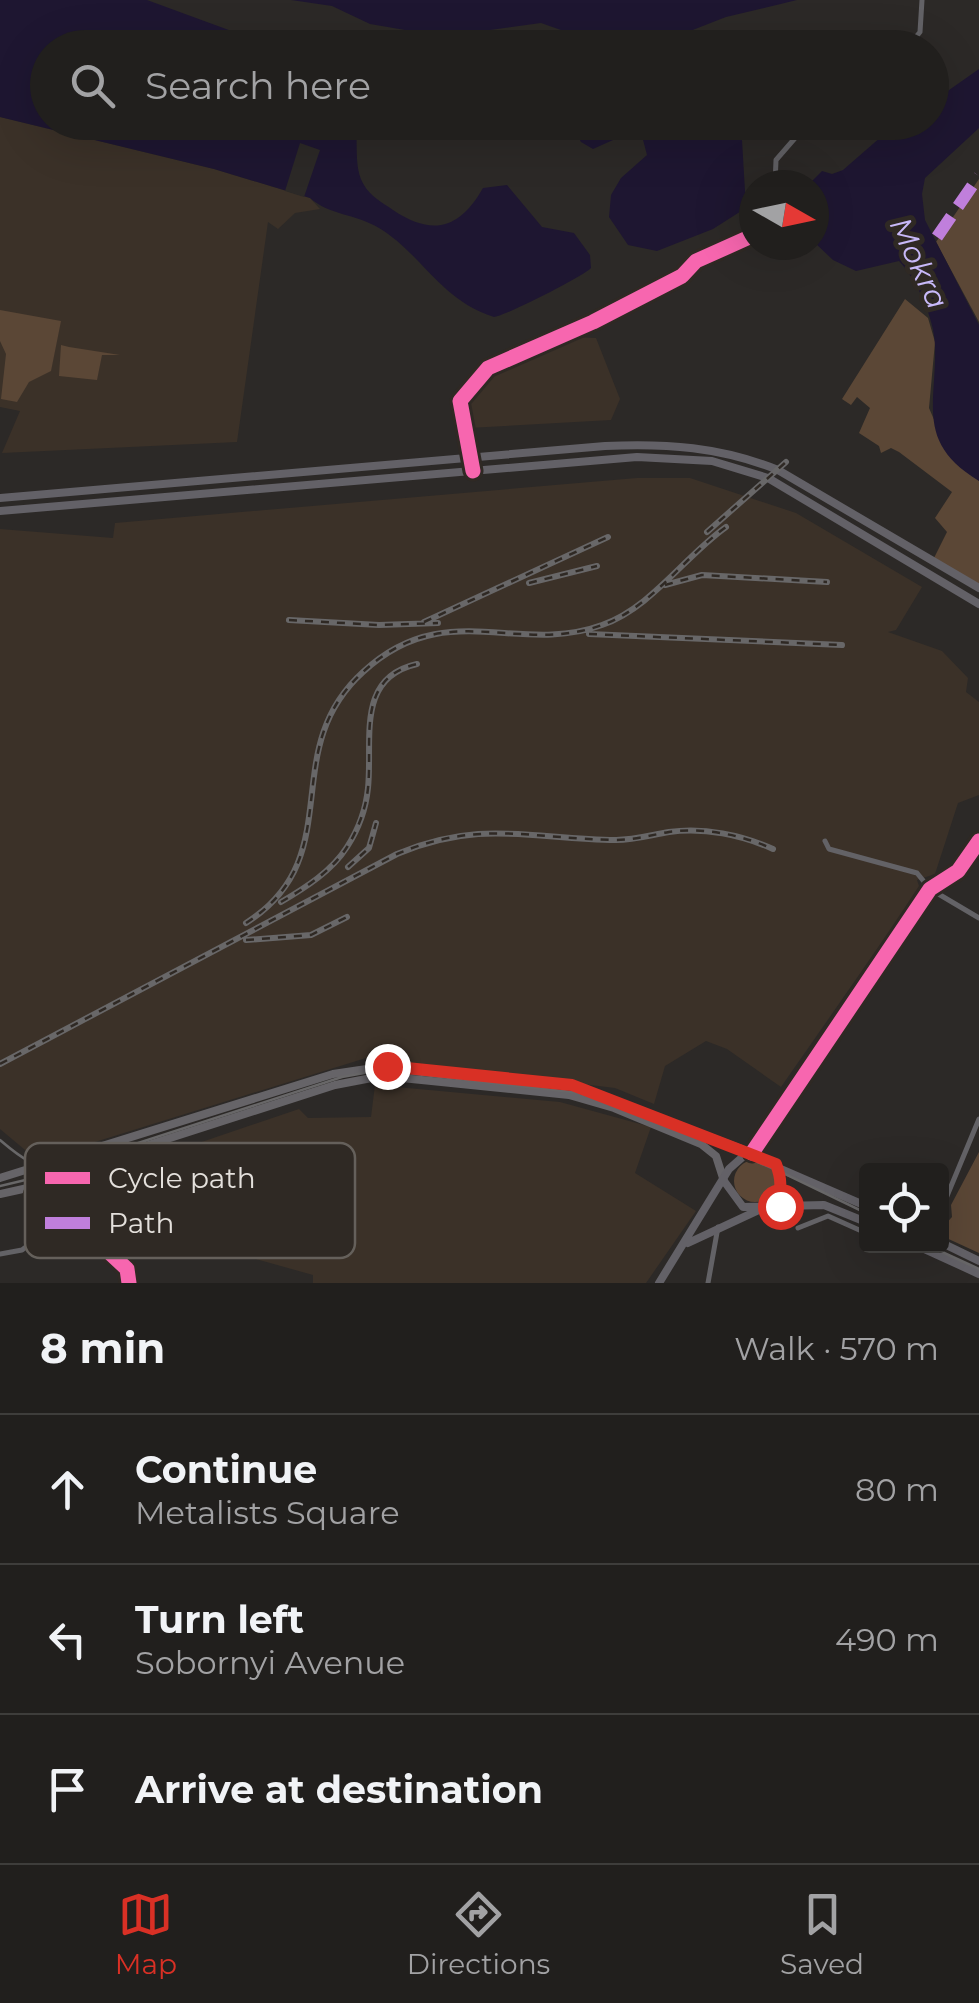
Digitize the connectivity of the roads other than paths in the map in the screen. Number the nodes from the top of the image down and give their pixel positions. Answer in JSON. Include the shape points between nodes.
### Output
{"nodes":[{"id":1,"x":922,"y":0,"type":"edge"},
{"id":2,"x":920,"y":30,"type":"edge"},
{"id":3,"x":793,"y":140,"type":"edge"},
{"id":4,"x":776,"y":170,"type":"edge"},
{"id":5,"x":739,"y":242,"type":"edge"},
{"id":6,"x":470,"y":458,"type":"junction"},
{"id":7,"x":473,"y":471,"type":"junction"},
{"id":8,"x":2,"y":498,"type":"edge"},
{"id":9,"x":4,"y":511,"type":"edge"},
{"id":10,"x":914,"y":548,"type":"junction"},
{"id":11,"x":907,"y":560,"type":"junction"},
{"id":12,"x":933,"y":560,"type":"junction"},
{"id":13,"x":926,"y":572,"type":"junction"},
{"id":14,"x":979,"y":588,"type":"edge"},
{"id":15,"x":979,"y":604,"type":"edge"},
{"id":16,"x":825,"y":841,"type":"dead end"},
{"id":17,"x":979,"y":841,"type":"edge"},
{"id":18,"x":930,"y":890,"type":"junction"},
{"id":19,"x":979,"y":918,"type":"edge"},
{"id":20,"x":359,"y":1068,"type":"junction"},
{"id":21,"x":361,"y":1078,"type":"junction"},
{"id":22,"x":979,"y":1119,"type":"edge"},
{"id":23,"x":121,"y":1143,"type":"edge"},
{"id":24,"x":163,"y":1143,"type":"edge"},
{"id":25,"x":752,"y":1153,"type":"junction"},
{"id":26,"x":776,"y":1164,"type":"junction"},
{"id":27,"x":25,"y":1172,"type":"edge"},
{"id":28,"x":0,"y":1178,"type":"edge"},
{"id":29,"x":724,"y":1181,"type":"junction"},
{"id":30,"x":25,"y":1189,"type":"edge"},
{"id":31,"x":949,"y":1191,"type":"edge"},
{"id":32,"x":0,"y":1194,"type":"edge"},
{"id":33,"x":859,"y":1203,"type":"edge"},
{"id":34,"x":765,"y":1207,"type":"junction"},
{"id":35,"x":859,"y":1219,"type":"edge"},
{"id":36,"x":718,"y":1226,"type":"junction"},
{"id":37,"x":798,"y":1228,"type":"dead end"},
{"id":38,"x":859,"y":1230,"type":"edge"},
{"id":39,"x":686,"y":1245,"type":"junction"},
{"id":40,"x":949,"y":1246,"type":"edge"},
{"id":41,"x":25,"y":1248,"type":"edge"},
{"id":42,"x":933,"y":1253,"type":"edge"},
{"id":43,"x":0,"y":1254,"type":"edge"},
{"id":44,"x":115,"y":1258,"type":"edge"},
{"id":45,"x":979,"y":1261,"type":"edge"},
{"id":46,"x":979,"y":1274,"type":"edge"},
{"id":47,"x":129,"y":1283,"type":"edge"},
{"id":48,"x":659,"y":1283,"type":"edge"},
{"id":49,"x":708,"y":1283,"type":"edge"}],
"edges":[{"from":1,"to":2,"type":"street"},
{"from":3,"to":4,"type":"street"},
{"from":5,"to":6,"type":"street","via":[[593,322],[488,368],[460,401]]},
{"from":6,"to":7,"type":"street"},
{"from":6,"to":8,"type":"main road"},
{"from":6,"to":10,"type":"main road","via":[[637,444],[723,452],[804,482]]},
{"from":7,"to":9,"type":"main road"},
{"from":7,"to":11,"type":"main road","via":[[636,457],[712,461],[780,484]]},
{"from":8,"to":9,"type":"main road"},
{"from":10,"to":11,"type":"main road","via":[[914,559]]},
{"from":10,"to":12,"type":"main road"},
{"from":11,"to":13,"type":"main road"},
{"from":12,"to":13,"type":"main road","via":[[926,562]]},
{"from":12,"to":14,"type":"main road"},
{"from":13,"to":15,"type":"main road"},
{"from":16,"to":18,"type":"street","via":[[829,849],[916,874]]},
{"from":17,"to":18,"type":"street","via":[[958,871]]},
{"from":18,"to":19,"type":"street"},
{"from":18,"to":25,"type":"street"},
{"from":20,"to":21,"type":"main road"},
{"from":20,"to":23,"type":"main road"},
{"from":20,"to":25,"type":"main road","via":[[572,1085]]},
{"from":21,"to":24,"type":"main road"},
{"from":21,"to":29,"type":"main road","via":[[569,1095],[701,1144],[716,1156]]},
{"from":22,"to":31,"type":"street"},
{"from":25,"to":26,"type":"main road"},
{"from":25,"to":29,"type":"main road","via":[[735,1162]]},
{"from":26,"to":33,"type":"main road"},
{"from":26,"to":34,"type":"main road","via":[[780,1193]]},
{"from":27,"to":28,"type":"main road"},
{"from":29,"to":34,"type":"main road","via":[[743,1207]]},
{"from":29,"to":39,"type":"main road"},
{"from":30,"to":32,"type":"main road"},
{"from":34,"to":35,"type":"main road","via":[[824,1204]]},
{"from":34,"to":36,"type":"main road"},
{"from":36,"to":39,"type":"main road"},
{"from":36,"to":49,"type":"street"},
{"from":37,"to":38,"type":"street","via":[[833,1217]]},
{"from":39,"to":48,"type":"main road"},
{"from":40,"to":45,"type":"main road"},
{"from":41,"to":43,"type":"street"},
{"from":42,"to":46,"type":"main road"},
{"from":44,"to":47,"type":"street","via":[[127,1269]]}]}
